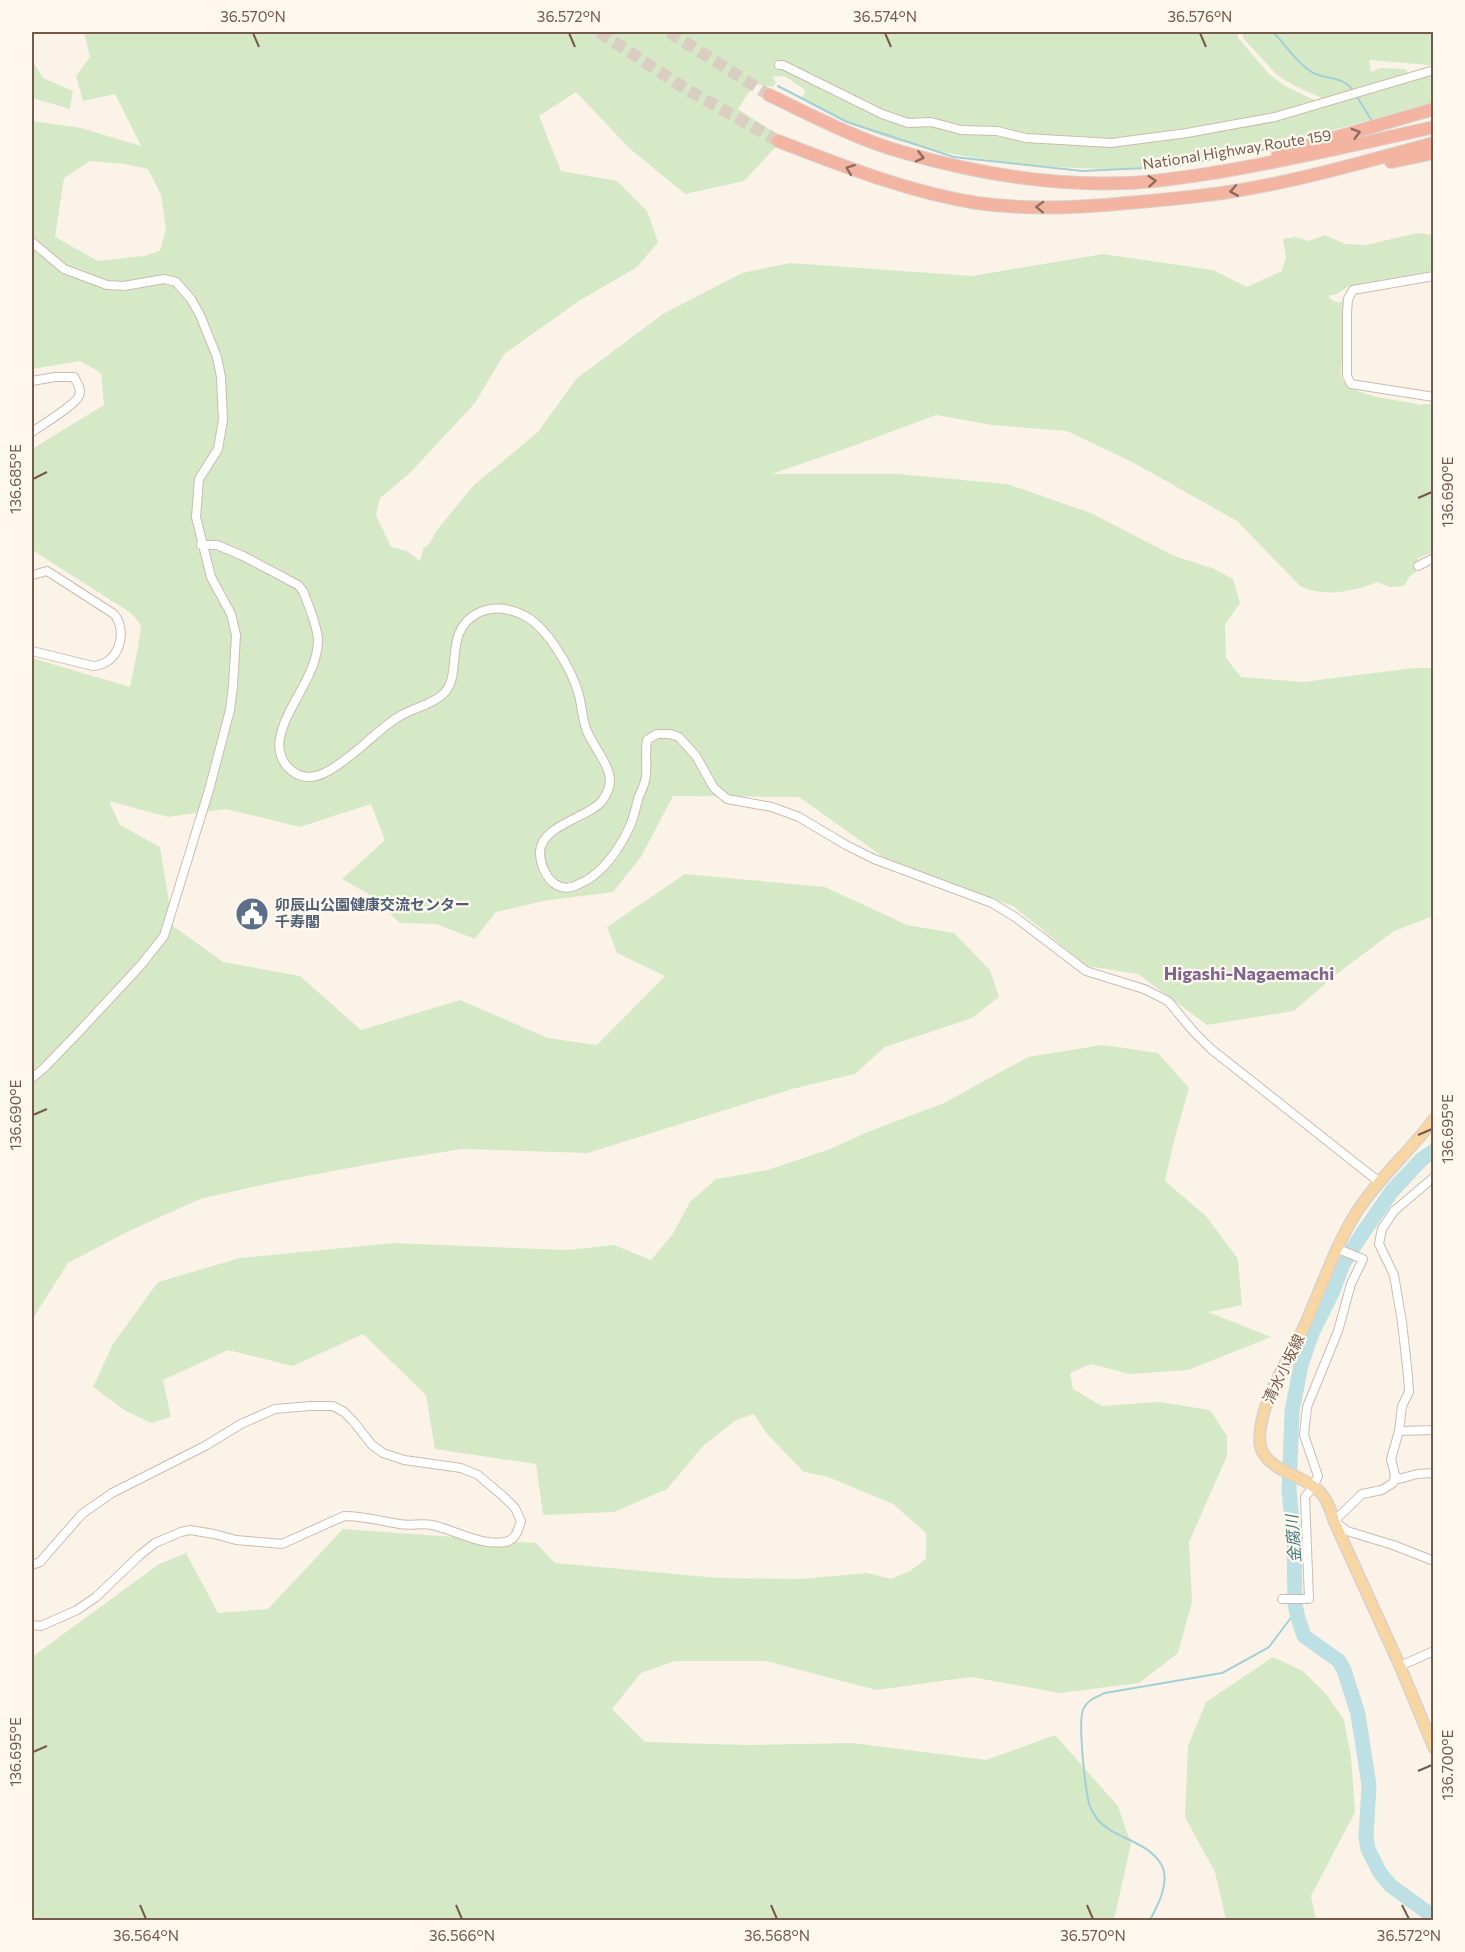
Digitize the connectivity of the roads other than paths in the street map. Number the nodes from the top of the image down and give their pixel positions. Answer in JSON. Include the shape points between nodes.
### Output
{"nodes":[{"id":1,"x":779,"y":65,"type":"dead end"},
{"id":2,"x":1434,"y":70,"type":"edge"},
{"id":3,"x":769,"y":95,"type":"tunnel mouth"},
{"id":4,"x":1434,"y":109,"type":"edge"},
{"id":5,"x":1434,"y":127,"type":"edge"},
{"id":6,"x":778,"y":141,"type":"tunnel mouth"},
{"id":7,"x":1434,"y":143,"type":"edge"},
{"id":8,"x":1434,"y":153,"type":"edge"},
{"id":9,"x":1177,"y":179,"type":"junction"},
{"id":10,"x":1273,"y":183,"type":"junction"},
{"id":11,"x":32,"y":242,"type":"edge"},
{"id":12,"x":1434,"y":276,"type":"edge"},
{"id":13,"x":32,"y":381,"type":"edge"},
{"id":14,"x":1434,"y":397,"type":"edge"},
{"id":15,"x":32,"y":432,"type":"edge"},
{"id":16,"x":201,"y":545,"type":"junction"},
{"id":17,"x":1434,"y":558,"type":"edge"},
{"id":18,"x":1418,"y":566,"type":"dead end"},
{"id":19,"x":32,"y":575,"type":"edge"},
{"id":20,"x":32,"y":651,"type":"edge"},
{"id":21,"x":32,"y":1078,"type":"edge"},
{"id":22,"x":1434,"y":1119,"type":"edge"},
{"id":23,"x":1434,"y":1177,"type":"edge"},
{"id":24,"x":1378,"y":1181,"type":"junction"},
{"id":25,"x":1338,"y":1246,"type":"junction"},
{"id":26,"x":1434,"y":1430,"type":"edge"},
{"id":27,"x":1399,"y":1431,"type":"junction"},
{"id":28,"x":1434,"y":1473,"type":"edge"},
{"id":29,"x":1395,"y":1475,"type":"junction"},
{"id":30,"x":1310,"y":1485,"type":"junction"},
{"id":31,"x":1334,"y":1521,"type":"junction"},
{"id":32,"x":1434,"y":1561,"type":"edge"},
{"id":33,"x":32,"y":1565,"type":"edge"},
{"id":34,"x":1282,"y":1599,"type":"dead end"},
{"id":35,"x":32,"y":1626,"type":"edge"},
{"id":36,"x":1434,"y":1651,"type":"edge"},
{"id":37,"x":1400,"y":1666,"type":"junction"},
{"id":38,"x":1434,"y":1748,"type":"edge"}],
"edges":[{"from":1,"to":2,"type":"street","via":[[908,123],[931,122],[1026,138],[1111,143],[1275,117]]},
{"from":3,"to":9,"type":"highway","name":"National Highway Route 159","one_way":true,"via":[[901,152],[992,173],[1089,183]]},
{"from":9,"to":4,"type":"highway","one_way":true},
{"from":5,"to":9,"type":"highway","name":"National Highway Route 159"},
{"from":10,"to":6,"type":"highway","one_way":true,"via":[[1187,198],[1113,205],[978,203],[922,192]]},
{"from":7,"to":10,"type":"highway"},
{"from":8,"to":10,"type":"highway"},
{"from":11,"to":16,"type":"street","via":[[64,269],[98,282],[124,286],[164,279],[176,282],[191,299],[217,357],[223,420],[218,449],[199,479],[195,517]]},
{"from":12,"to":14,"type":"street","via":[[1353,290],[1348,299],[1347,338],[1347,376],[1351,384]]},
{"from":13,"to":15,"type":"street","via":[[74,377],[80,388],[73,403]]},
{"from":16,"to":21,"type":"street","via":[[236,635],[233,686],[209,790],[165,936]]},
{"from":16,"to":24,"type":"street","via":[[217,545],[243,556],[303,591],[318,638],[316,656],[280,738],[280,757],[293,772],[314,778],[339,764],[390,723],[442,695],[450,684],[458,633],[472,616],[489,608],[526,616],[546,634],[570,670],[585,727],[612,780],[601,802],[545,840],[540,851],[544,871],[560,888],[589,880],[613,854],[629,828],[646,775],[647,740],[657,734],[679,737],[696,756],[714,788],[727,798],[799,817],[874,859],[992,903],[1086,971],[1144,989],[1168,1001],[1211,1049]]},
{"from":17,"to":18,"type":"street"},
{"from":19,"to":20,"type":"street","via":[[47,571],[114,614],[119,621],[120,639],[119,649],[102,666]]},
{"from":22,"to":24,"type":"main road","name":"清水小坂線"},
{"from":23,"to":27,"type":"street","via":[[1394,1211],[1382,1229],[1379,1244],[1394,1275],[1408,1376],[1409,1392],[1402,1406]]},
{"from":24,"to":25,"type":"main road","name":"清水小坂線"},
{"from":25,"to":30,"type":"street","via":[[1363,1259],[1307,1407],[1304,1435],[1318,1476]]},
{"from":25,"to":30,"type":"main road","name":"清水小坂線","via":[[1304,1328],[1272,1387],[1259,1434],[1262,1450],[1277,1467]]},
{"from":26,"to":27,"type":"street"},
{"from":27,"to":29,"type":"street","via":[[1391,1459]]},
{"from":28,"to":29,"type":"street","via":[[1399,1479]]},
{"from":29,"to":31,"type":"street","via":[[1394,1483],[1362,1494]]},
{"from":30,"to":31,"type":"main road","name":"清水小坂線","via":[[1327,1502]]},
{"from":30,"to":34,"type":"street","via":[[1305,1497],[1309,1599]]},
{"from":31,"to":32,"type":"street","via":[[1347,1531]]},
{"from":31,"to":37,"type":"main road","name":"清水小坂線"},
{"from":33,"to":35,"type":"street","via":[[40,1562],[95,1503],[275,1409],[333,1406],[344,1412],[383,1453],[478,1475],[515,1508],[521,1521],[517,1533],[506,1542],[487,1541],[430,1525],[354,1516],[344,1516],[282,1544],[190,1530],[155,1543],[102,1592],[76,1610],[41,1626]]},
{"from":36,"to":37,"type":"street"},
{"from":37,"to":38,"type":"main road","name":"清水小坂線"}]}
